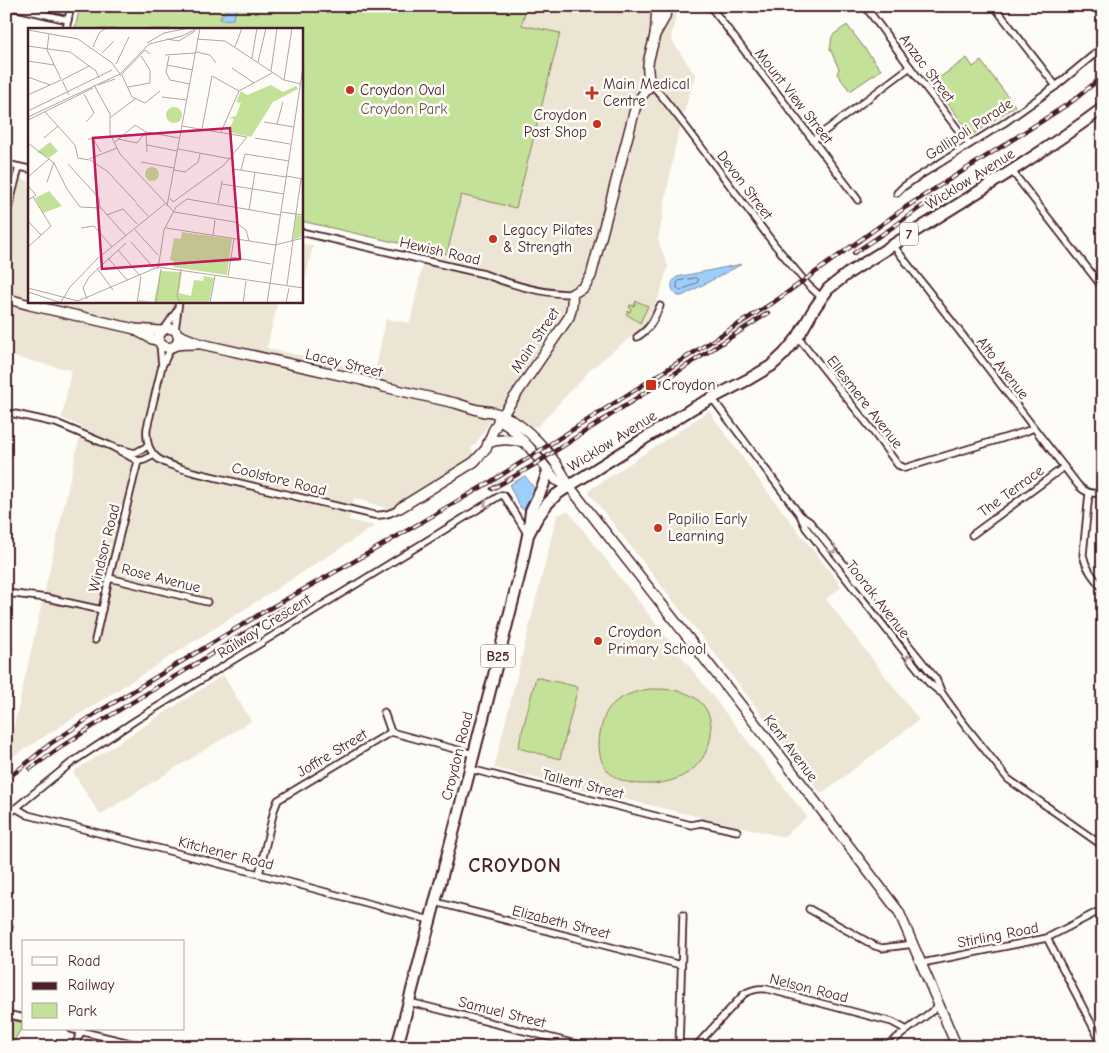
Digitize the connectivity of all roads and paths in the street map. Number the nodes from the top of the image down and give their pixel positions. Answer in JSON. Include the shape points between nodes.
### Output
{"nodes":[{"id":1,"x":8,"y":6,"type":"edge"},
{"id":2,"x":71,"y":6,"type":"edge"},
{"id":3,"x":667,"y":6,"type":"edge"},
{"id":4,"x":710,"y":6,"type":"edge"},
{"id":5,"x":865,"y":6,"type":"edge"},
{"id":6,"x":994,"y":6,"type":"edge"},
{"id":7,"x":656,"y":8,"type":"edge"},
{"id":8,"x":68,"y":20,"type":"junction"},
{"id":9,"x":66,"y":28,"type":"edge"},
{"id":10,"x":655,"y":33,"type":"junction"},
{"id":11,"x":1103,"y":47,"type":"edge"},
{"id":12,"x":910,"y":67,"type":"junction"},
{"id":13,"x":651,"y":84,"type":"junction"},
{"id":14,"x":1056,"y":86,"type":"junction"},
{"id":15,"x":1103,"y":108,"type":"edge"},
{"id":16,"x":813,"y":140,"type":"junction"},
{"id":17,"x":969,"y":144,"type":"junction"},
{"id":18,"x":6,"y":164,"type":"edge"},
{"id":19,"x":19,"y":167,"type":"junction"},
{"id":20,"x":28,"y":169,"type":"edge"},
{"id":21,"x":1012,"y":170,"type":"junction"},
{"id":22,"x":897,"y":193,"type":"dead end"},
{"id":23,"x":858,"y":200,"type":"dead end"},
{"id":24,"x":6,"y":218,"type":"edge"},
{"id":25,"x":302,"y":232,"type":"edge"},
{"id":26,"x":892,"y":245,"type":"junction"},
{"id":27,"x":1103,"y":288,"type":"edge"},
{"id":28,"x":572,"y":294,"type":"junction"},
{"id":29,"x":6,"y":296,"type":"edge"},
{"id":30,"x":821,"y":298,"type":"junction"},
{"id":31,"x":179,"y":302,"type":"edge"},
{"id":32,"x":660,"y":306,"type":"dead end"},
{"id":33,"x":177,"y":310,"type":"junction"},
{"id":34,"x":177,"y":333,"type":"junction"},
{"id":35,"x":161,"y":336,"type":"junction"},
{"id":36,"x":637,"y":337,"type":"dead end"},
{"id":37,"x":798,"y":337,"type":"junction"},
{"id":38,"x":201,"y":344,"type":"junction"},
{"id":39,"x":174,"y":346,"type":"junction"},
{"id":40,"x":162,"y":366,"type":"junction"},
{"id":41,"x":712,"y":398,"type":"junction"},
{"id":42,"x":6,"y":412,"type":"edge"},
{"id":43,"x":500,"y":418,"type":"junction"},
{"id":44,"x":1033,"y":428,"type":"junction"},
{"id":45,"x":524,"y":442,"type":"junction"},
{"id":46,"x":488,"y":443,"type":"junction"},
{"id":47,"x":148,"y":446,"type":"junction"},
{"id":48,"x":113,"y":447,"type":"junction"},
{"id":49,"x":154,"y":455,"type":"junction"},
{"id":50,"x":138,"y":461,"type":"junction"},
{"id":51,"x":1064,"y":467,"type":"junction"},
{"id":52,"x":548,"y":471,"type":"junction"},
{"id":53,"x":569,"y":486,"type":"junction"},
{"id":54,"x":1089,"y":493,"type":"junction"},
{"id":55,"x":1103,"y":494,"type":"edge"},
{"id":56,"x":400,"y":508,"type":"joint"},
{"id":57,"x":528,"y":535,"type":"junction"},
{"id":58,"x":972,"y":535,"type":"dead end"},
{"id":59,"x":109,"y":578,"type":"junction"},
{"id":60,"x":1103,"y":589,"type":"edge"},
{"id":61,"x":6,"y":593,"type":"edge"},
{"id":62,"x":207,"y":602,"type":"dead end"},
{"id":63,"x":102,"y":610,"type":"junction"},
{"id":64,"x":95,"y":640,"type":"dead end"},
{"id":65,"x":384,"y":712,"type":"dead end"},
{"id":66,"x":391,"y":732,"type":"junction"},
{"id":67,"x":473,"y":754,"type":"junction"},
{"id":68,"x":470,"y":768,"type":"junction"},
{"id":69,"x":16,"y":808,"type":"junction"},
{"id":70,"x":6,"y":816,"type":"edge"},
{"id":71,"x":737,"y":831,"type":"dead end"},
{"id":72,"x":1103,"y":846,"type":"edge"},
{"id":73,"x":259,"y":874,"type":"junction"},
{"id":74,"x":435,"y":902,"type":"junction"},
{"id":75,"x":809,"y":909,"type":"dead end"},
{"id":76,"x":1103,"y":909,"type":"edge"},
{"id":77,"x":683,"y":915,"type":"dead end"},
{"id":78,"x":430,"y":920,"type":"junction"},
{"id":79,"x":9,"y":927,"type":"dead end"},
{"id":80,"x":6,"y":938,"type":"edge"},
{"id":81,"x":1048,"y":938,"type":"junction"},
{"id":82,"x":914,"y":944,"type":"junction"},
{"id":83,"x":922,"y":963,"type":"junction"},
{"id":84,"x":681,"y":965,"type":"junction"},
{"id":85,"x":409,"y":1002,"type":"junction"},
{"id":86,"x":940,"y":1005,"type":"junction"},
{"id":87,"x":6,"y":1014,"type":"edge"},
{"id":88,"x":22,"y":1018,"type":"edge"},
{"id":89,"x":74,"y":1030,"type":"edge"},
{"id":90,"x":907,"y":1030,"type":"junction"},
{"id":91,"x":81,"y":1032,"type":"junction"},
{"id":92,"x":1103,"y":1046,"type":"edge"},
{"id":93,"x":74,"y":1047,"type":"edge"},
{"id":94,"x":147,"y":1047,"type":"edge"},
{"id":95,"x":397,"y":1047,"type":"edge"},
{"id":96,"x":588,"y":1047,"type":"edge"},
{"id":97,"x":679,"y":1047,"type":"edge"},
{"id":98,"x":695,"y":1047,"type":"edge"},
{"id":99,"x":885,"y":1047,"type":"edge"},
{"id":100,"x":957,"y":1047,"type":"edge"}],
"edges":[{"from":1,"to":8,"type":"street"},
{"from":2,"to":8,"type":"street"},
{"from":3,"to":10,"type":"street"},
{"from":4,"to":16,"type":"street","name":"Mount View Street"},
{"from":5,"to":12,"type":"street","name":"Anzac Street"},
{"from":6,"to":14,"type":"street"},
{"from":7,"to":10,"type":"street"},
{"from":8,"to":9,"type":"street"},
{"from":10,"to":13,"type":"street","via":[[647,68]]},
{"from":11,"to":14,"type":"street","name":"Gallipoli Parade"},
{"from":12,"to":16,"type":"street"},
{"from":12,"to":17,"type":"street","name":"Anzac Street"},
{"from":13,"to":28,"type":"street","name":"Main Street","via":[[635,109],[591,276],[584,287]]},
{"from":13,"to":30,"type":"street","name":"Devon Street","via":[[774,244]]},
{"from":14,"to":17,"type":"street","name":"Gallipoli Parade"},
{"from":15,"to":21,"type":"main road","name":"Wicklow Avenue","number":"7"},
{"from":16,"to":23,"type":"street","name":"Mount View Street"},
{"from":17,"to":22,"type":"street","name":"Gallipoli Parade"},
{"from":18,"to":19,"type":"street"},
{"from":19,"to":20,"type":"street"},
{"from":19,"to":24,"type":"street"},
{"from":21,"to":26,"type":"main road","name":"Wicklow Avenue","number":"7"},
{"from":21,"to":27,"type":"street"},
{"from":25,"to":28,"type":"street","name":"Hewish Road","via":[[484,274],[511,284]]},
{"from":26,"to":30,"type":"main road","name":"Wicklow Avenue","number":"7","via":[[847,274]]},
{"from":26,"to":44,"type":"street","name":"Alto Avenue"},
{"from":28,"to":43,"type":"street","name":"Main Street","via":[[572,310],[568,317]]},
{"from":29,"to":35,"type":"street","via":[[30,305]]},
{"from":30,"to":37,"type":"main road","name":"Wicklow Avenue","number":"7"},
{"from":31,"to":33,"type":"street"},
{"from":32,"to":36,"type":"street","via":[[649,328]]},
{"from":33,"to":34,"type":"street"},
{"from":33,"to":35,"type":"street"},
{"from":34,"to":35,"type":"street","via":[[170,328]]},
{"from":34,"to":38,"type":"street","name":"Lacey Street"},
{"from":34,"to":39,"type":"street","via":[[179,340]]},
{"from":35,"to":39,"type":"street","via":[[165,347]]},
{"from":35,"to":40,"type":"street"},
{"from":37,"to":41,"type":"main road","name":"Wicklow Avenue","number":"7","via":[[771,366]]},
{"from":37,"to":44,"type":"street","name":"Ellesmere Avenue","via":[[898,465],[905,468]]},
{"from":38,"to":39,"type":"street","name":"Lacey Street"},
{"from":38,"to":43,"type":"street","name":"Lacey Street","via":[[492,412]]},
{"from":39,"to":40,"type":"street"},
{"from":40,"to":47,"type":"street","via":[[147,428]]},
{"from":41,"to":53,"type":"main road","name":"Wicklow Avenue","number":"7"},
{"from":41,"to":72,"type":"street","name":"Toorak Avenue","via":[[800,515],[810,522],[930,671],[962,721],[1008,780]]},
{"from":42,"to":48,"type":"street","via":[[56,423]]},
{"from":43,"to":45,"type":"street","name":"Kent Avenue"},
{"from":43,"to":46,"type":"street","name":"Main Street"},
{"from":43,"to":53,"type":"street","name":"Kent Avenue","via":[[512,421],[539,441]]},
{"from":44,"to":51,"type":"street","name":"Alto Avenue"},
{"from":45,"to":46,"type":"street","via":[[507,439]]},
{"from":45,"to":52,"type":"street","name":"Kent Avenue"},
{"from":46,"to":56,"type":"street","name":"Main Street","via":[[474,462]]},
{"from":47,"to":48,"type":"street","via":[[135,453]]},
{"from":47,"to":49,"type":"street"},
{"from":48,"to":50,"type":"street"},
{"from":49,"to":50,"type":"street"},
{"from":49,"to":56,"type":"street","name":"Coolstore Road","via":[[159,460],[193,472],[371,514],[390,514]]},
{"from":50,"to":59,"type":"street","name":"Windsor Road"},
{"from":51,"to":54,"type":"street","name":"Alto Avenue","via":[[1083,491]]},
{"from":51,"to":58,"type":"street","name":"The Terrace"},
{"from":52,"to":53,"type":"street","name":"Kent Avenue","via":[[556,480]]},
{"from":52,"to":57,"type":"main road","via":[[531,511]]},
{"from":53,"to":57,"type":"main road","name":"Croydon Road","number":"B25","via":[[546,504]]},
{"from":53,"to":82,"type":"street","name":"Kent Avenue","via":[[887,895]]},
{"from":54,"to":55,"type":"street"},
{"from":54,"to":60,"type":"street","via":[[1083,555],[1089,572]]},
{"from":57,"to":67,"type":"main road","name":"Croydon Road","number":"B25"},
{"from":57,"to":69,"type":"street","name":"Railway Crescent","one_way":true,"via":[[501,495],[136,720],[71,763]]},
{"from":59,"to":62,"type":"street","name":"Rose Avenue"},
{"from":59,"to":63,"type":"street","name":"Windsor Road"},
{"from":61,"to":63,"type":"street"},
{"from":63,"to":64,"type":"street","name":"Windsor Road"},
{"from":65,"to":66,"type":"street"},
{"from":66,"to":67,"type":"street","name":"Joffre Street"},
{"from":66,"to":73,"type":"street","name":"Joffre Street","via":[[278,800]]},
{"from":67,"to":68,"type":"main road","name":"Croydon Road","number":"B25"},
{"from":68,"to":71,"type":"street","name":"Tallent Street","via":[[691,825],[701,823]]},
{"from":68,"to":74,"type":"main road","name":"Croydon Road","number":"B25"},
{"from":69,"to":70,"type":"street","name":"Railway Crescent"},
{"from":69,"to":73,"type":"street","name":"Kitchener Road","via":[[28,815]]},
{"from":73,"to":78,"type":"street","name":"Kitchener Road"},
{"from":74,"to":78,"type":"main road","name":"Croydon Road","number":"B25"},
{"from":74,"to":84,"type":"street","name":"Elizabeth Street"},
{"from":75,"to":82,"type":"street","via":[[875,946]]},
{"from":76,"to":81,"type":"street","name":"Stirling Road"},
{"from":77,"to":84,"type":"street"},
{"from":78,"to":85,"type":"main road","name":"Croydon Road","number":"B25"},
{"from":79,"to":80,"type":"street"},
{"from":81,"to":83,"type":"street","name":"Stirling Road"},
{"from":81,"to":92,"type":"street"},
{"from":82,"to":83,"type":"street","name":"Kent Avenue"},
{"from":83,"to":86,"type":"street","name":"Kent Avenue"},
{"from":84,"to":97,"type":"street"},
{"from":85,"to":95,"type":"main road","name":"Croydon Road","number":"B25"},
{"from":85,"to":96,"type":"street","name":"Samuel Street"},
{"from":86,"to":90,"type":"street"},
{"from":86,"to":100,"type":"street","name":"Kent Avenue"},
{"from":87,"to":88,"type":"street"},
{"from":89,"to":91,"type":"street"},
{"from":90,"to":98,"type":"street","name":"Nelson Road","via":[[892,1022],[758,988],[744,994]]},
{"from":90,"to":99,"type":"street"},
{"from":91,"to":93,"type":"street"},
{"from":91,"to":94,"type":"street"}]}
